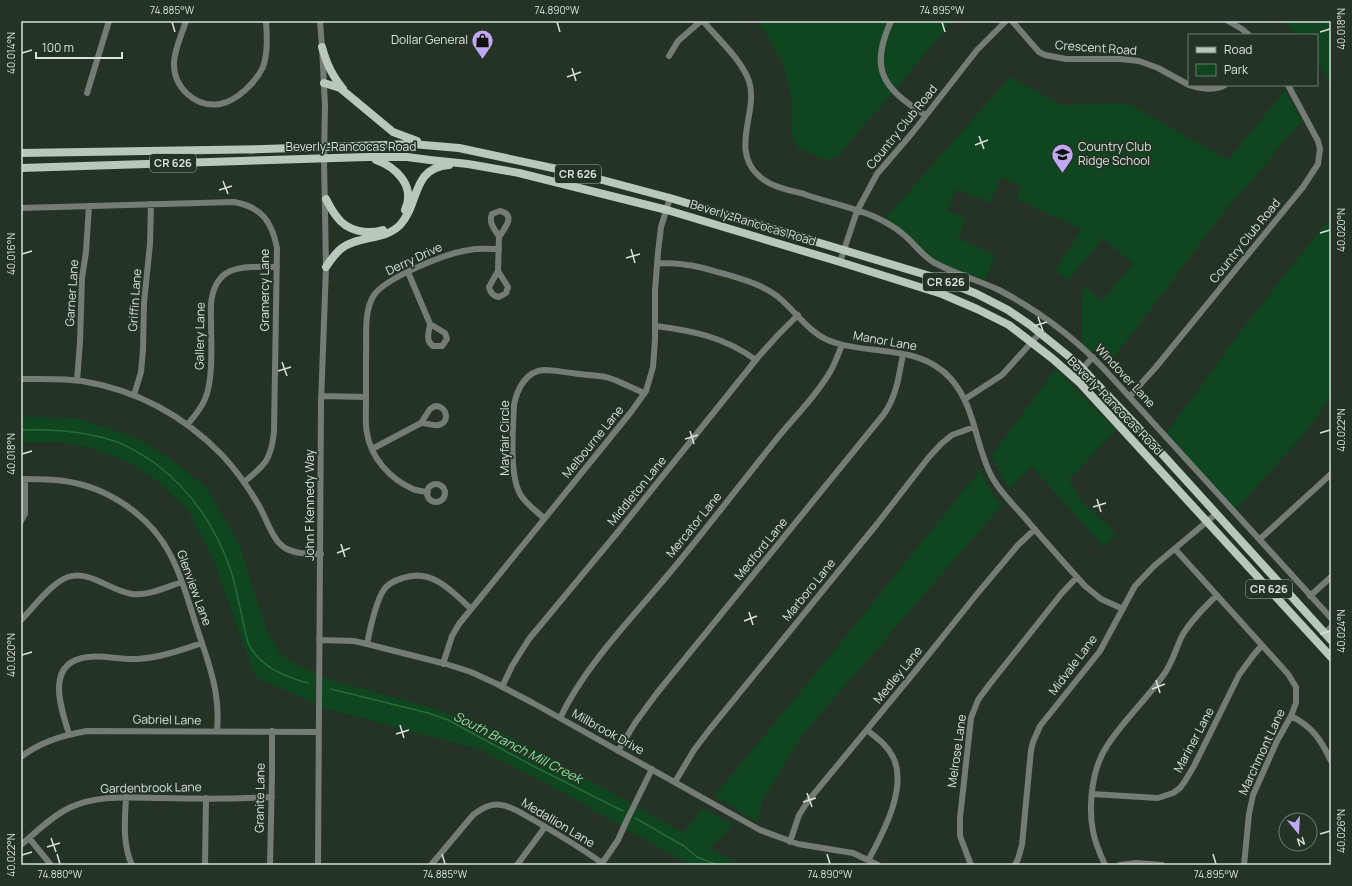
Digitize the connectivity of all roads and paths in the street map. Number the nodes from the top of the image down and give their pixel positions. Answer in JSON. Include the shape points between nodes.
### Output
{"nodes":[{"id":1,"x":109,"y":21,"type":"edge"},
{"id":2,"x":186,"y":21,"type":"edge"},
{"id":3,"x":266,"y":21,"type":"edge"},
{"id":4,"x":320,"y":21,"type":"edge"},
{"id":5,"x":702,"y":21,"type":"edge"},
{"id":6,"x":891,"y":21,"type":"edge"},
{"id":7,"x":1006,"y":21,"type":"edge"},
{"id":8,"x":1012,"y":21,"type":"edge"},
{"id":9,"x":1228,"y":21,"type":"edge"},
{"id":10,"x":1248,"y":34,"type":"edge"},
{"id":11,"x":322,"y":47,"type":"junction"},
{"id":12,"x":669,"y":56,"type":"dead end"},
{"id":13,"x":324,"y":83,"type":"junction"},
{"id":14,"x":1188,"y":84,"type":"edge"},
{"id":15,"x":1193,"y":86,"type":"edge"},
{"id":16,"x":1222,"y":86,"type":"edge"},
{"id":17,"x":1289,"y":86,"type":"edge"},
{"id":18,"x":87,"y":93,"type":"dead end"},
{"id":19,"x":346,"y":93,"type":"junction"},
{"id":20,"x":925,"y":115,"type":"junction"},
{"id":21,"x":427,"y":145,"type":"junction"},
{"id":22,"x":324,"y":146,"type":"junction"},
{"id":23,"x":21,"y":153,"type":"edge"},
{"id":24,"x":367,"y":157,"type":"junction"},
{"id":25,"x":324,"y":159,"type":"junction"},
{"id":26,"x":468,"y":164,"type":"junction"},
{"id":27,"x":21,"y":168,"type":"edge"},
{"id":28,"x":326,"y":198,"type":"junction"},
{"id":29,"x":670,"y":198,"type":"junction"},
{"id":30,"x":151,"y":204,"type":"junction"},
{"id":31,"x":89,"y":206,"type":"junction"},
{"id":32,"x":21,"y":208,"type":"edge"},
{"id":33,"x":667,"y":210,"type":"junction"},
{"id":34,"x":857,"y":211,"type":"junction"},
{"id":35,"x":499,"y":237,"type":"dead end"},
{"id":36,"x":499,"y":249,"type":"junction"},
{"id":37,"x":844,"y":250,"type":"junction"},
{"id":38,"x":840,"y":262,"type":"junction"},
{"id":39,"x":657,"y":263,"type":"junction"},
{"id":40,"x":277,"y":267,"type":"junction"},
{"id":41,"x":326,"y":267,"type":"junction"},
{"id":42,"x":498,"y":270,"type":"dead end"},
{"id":43,"x":408,"y":272,"type":"junction"},
{"id":44,"x":798,"y":316,"type":"junction"},
{"id":45,"x":430,"y":324,"type":"dead end"},
{"id":46,"x":656,"y":326,"type":"junction"},
{"id":47,"x":1040,"y":333,"type":"junction"},
{"id":48,"x":1033,"y":342,"type":"junction"},
{"id":49,"x":842,"y":345,"type":"junction"},
{"id":50,"x":903,"y":354,"type":"junction"},
{"id":51,"x":1093,"y":357,"type":"junction"},
{"id":52,"x":756,"y":360,"type":"junction"},
{"id":53,"x":1083,"y":368,"type":"junction"},
{"id":54,"x":21,"y":379,"type":"edge"},
{"id":55,"x":77,"y":381,"type":"junction"},
{"id":56,"x":644,"y":393,"type":"junction"},
{"id":57,"x":134,"y":395,"type":"junction"},
{"id":58,"x":322,"y":396,"type":"junction"},
{"id":59,"x":1130,"y":396,"type":"junction"},
{"id":60,"x":366,"y":397,"type":"junction"},
{"id":61,"x":965,"y":399,"type":"junction"},
{"id":62,"x":421,"y":423,"type":"dead end"},
{"id":63,"x":187,"y":425,"type":"junction"},
{"id":64,"x":974,"y":427,"type":"junction"},
{"id":65,"x":372,"y":449,"type":"junction"},
{"id":66,"x":1331,"y":474,"type":"edge"},
{"id":67,"x":23,"y":479,"type":"edge"},
{"id":68,"x":244,"y":482,"type":"junction"},
{"id":69,"x":428,"y":492,"type":"dead end"},
{"id":70,"x":1216,"y":514,"type":"junction"},
{"id":71,"x":544,"y":518,"type":"junction"},
{"id":72,"x":21,"y":521,"type":"edge"},
{"id":73,"x":1207,"y":522,"type":"junction"},
{"id":74,"x":1035,"y":529,"type":"junction"},
{"id":75,"x":1260,"y":539,"type":"junction"},
{"id":76,"x":1175,"y":549,"type":"junction"},
{"id":77,"x":320,"y":554,"type":"junction"},
{"id":78,"x":1331,"y":576,"type":"edge"},
{"id":79,"x":1077,"y":577,"type":"junction"},
{"id":80,"x":182,"y":582,"type":"junction"},
{"id":81,"x":1217,"y":595,"type":"junction"},
{"id":82,"x":1310,"y":596,"type":"junction"},
{"id":83,"x":1278,"y":599,"type":"junction"},
{"id":84,"x":471,"y":609,"type":"junction"},
{"id":85,"x":1123,"y":609,"type":"junction"},
{"id":86,"x":1331,"y":618,"type":"edge"},
{"id":87,"x":21,"y":620,"type":"edge"},
{"id":88,"x":1328,"y":630,"type":"edge"},
{"id":89,"x":319,"y":640,"type":"junction"},
{"id":90,"x":1331,"y":640,"type":"edge"},
{"id":91,"x":202,"y":643,"type":"junction"},
{"id":92,"x":367,"y":644,"type":"junction"},
{"id":93,"x":1262,"y":645,"type":"junction"},
{"id":94,"x":1331,"y":656,"type":"edge"},
{"id":95,"x":443,"y":664,"type":"junction"},
{"id":96,"x":502,"y":687,"type":"junction"},
{"id":97,"x":1291,"y":716,"type":"junction"},
{"id":98,"x":560,"y":718,"type":"junction"},
{"id":99,"x":867,"y":730,"type":"junction"},
{"id":100,"x":217,"y":731,"type":"junction"},
{"id":101,"x":272,"y":731,"type":"junction"},
{"id":102,"x":318,"y":732,"type":"junction"},
{"id":103,"x":69,"y":734,"type":"junction"},
{"id":104,"x":618,"y":751,"type":"junction"},
{"id":105,"x":21,"y":757,"type":"edge"},
{"id":106,"x":1331,"y":762,"type":"edge"},
{"id":107,"x":652,"y":769,"type":"junction"},
{"id":108,"x":675,"y":782,"type":"junction"},
{"id":109,"x":1092,"y":794,"type":"junction"},
{"id":110,"x":126,"y":797,"type":"junction"},
{"id":111,"x":272,"y":797,"type":"junction"},
{"id":112,"x":206,"y":798,"type":"junction"},
{"id":113,"x":544,"y":827,"type":"junction"},
{"id":114,"x":29,"y":838,"type":"junction"},
{"id":115,"x":790,"y":842,"type":"junction"},
{"id":116,"x":21,"y":845,"type":"edge"},
{"id":117,"x":869,"y":859,"type":"junction"},
{"id":118,"x":601,"y":864,"type":"edge"},
{"id":119,"x":51,"y":865,"type":"edge"},
{"id":120,"x":132,"y":865,"type":"edge"},
{"id":121,"x":205,"y":865,"type":"edge"},
{"id":122,"x":270,"y":865,"type":"edge"},
{"id":123,"x":318,"y":865,"type":"edge"},
{"id":124,"x":431,"y":865,"type":"edge"},
{"id":125,"x":516,"y":865,"type":"edge"},
{"id":126,"x":878,"y":865,"type":"edge"},
{"id":127,"x":971,"y":865,"type":"edge"},
{"id":128,"x":1015,"y":865,"type":"edge"},
{"id":129,"x":1105,"y":865,"type":"edge"},
{"id":130,"x":1120,"y":865,"type":"edge"},
{"id":131,"x":1162,"y":865,"type":"edge"},
{"id":132,"x":1244,"y":865,"type":"edge"}],
"edges":[{"from":1,"to":18,"type":"street"},
{"from":2,"to":3,"type":"street","via":[[174,63],[178,83],[190,97],[205,103],[220,104],[235,98],[259,74],[265,58]]},
{"from":4,"to":11,"type":"street","name":"John F Kennedy Way"},
{"from":5,"to":12,"type":"street","via":[[678,41]]},
{"from":5,"to":34,"type":"street","name":"Windover Lane","via":[[741,66],[749,82],[746,147],[754,172],[776,186]]},
{"from":6,"to":20,"type":"street","via":[[880,55],[883,76],[904,100]]},
{"from":7,"to":20,"type":"street","name":"Country Club Road","via":[[977,50]]},
{"from":8,"to":14,"type":"street","name":"Crescent Road","via":[[1039,52],[1045,55],[1066,59],[1139,61]]},
{"from":9,"to":10,"type":"street"},
{"from":11,"to":13,"type":"street","name":"John F Kennedy Way"},
{"from":11,"to":19,"type":"main road","via":[[333,76]]},
{"from":13,"to":19,"type":"main road"},
{"from":13,"to":22,"type":"street","name":"John F Kennedy Way"},
{"from":15,"to":16,"type":"street","name":"Crescent Road","via":[[1215,89]]},
{"from":17,"to":59,"type":"street","name":"Country Club Road","via":[[1318,141],[1320,157],[1314,172],[1152,373]]},
{"from":19,"to":21,"type":"main road","via":[[393,132]]},
{"from":20,"to":34,"type":"street","name":"Country Club Road","via":[[877,174]]},
{"from":21,"to":22,"type":"main road","name":"Beverly-Rancocas Road","number":"CR 626"},
{"from":21,"to":29,"type":"main road","name":"Beverly-Rancocas Road","number":"CR 626","via":[[501,156]]},
{"from":22,"to":23,"type":"main road","name":"Beverly-Rancocas Road","number":"CR 626"},
{"from":22,"to":25,"type":"street","name":"John F Kennedy Way"},
{"from":24,"to":25,"type":"main road","name":"Beverly-Rancocas Road","number":"CR 626"},
{"from":24,"to":26,"type":"main road","name":"Beverly-Rancocas Road","number":"CR 626","via":[[407,157]]},
{"from":24,"to":28,"type":"main road","via":[[392,167],[403,180],[408,197],[407,206],[396,223],[378,232],[358,231],[337,218]]},
{"from":25,"to":27,"type":"main road","name":"Beverly-Rancocas Road","number":"CR 626"},
{"from":25,"to":28,"type":"street","name":"John F Kennedy Way"},
{"from":26,"to":33,"type":"main road","name":"Beverly-Rancocas Road","number":"CR 626"},
{"from":26,"to":41,"type":"main road","via":[[440,166],[431,170],[419,185],[400,226],[382,236],[351,243],[335,253]]},
{"from":28,"to":41,"type":"street","name":"John F Kennedy Way"},
{"from":29,"to":33,"type":"street","name":"Melbourne Lane"},
{"from":29,"to":37,"type":"main road","name":"Beverly-Rancocas Road","number":"CR 626"},
{"from":30,"to":31,"type":"street","name":"Gramercy Lane"},
{"from":30,"to":40,"type":"street","name":"Gramercy Lane","via":[[234,202],[255,208],[273,232],[277,248]]},
{"from":30,"to":57,"type":"street","name":"Griffin Lane","via":[[143,350],[141,372]]},
{"from":31,"to":32,"type":"street","name":"Gramercy Lane"},
{"from":31,"to":55,"type":"street","name":"Garner Lane","via":[[82,278]]},
{"from":33,"to":38,"type":"main road","name":"Beverly-Rancocas Road","number":"CR 626"},
{"from":33,"to":39,"type":"street","name":"Melbourne Lane","via":[[660,234]]},
{"from":34,"to":37,"type":"street","name":"Country Club Road"},
{"from":34,"to":51,"type":"street","name":"Windover Lane","via":[[896,229],[935,263],[999,290],[1027,306],[1055,324]]},
{"from":35,"to":36,"type":"street"},
{"from":36,"to":42,"type":"street"},
{"from":36,"to":43,"type":"street","name":"Derry Drive","via":[[461,251]]},
{"from":37,"to":38,"type":"street","name":"Country Club Road"},
{"from":37,"to":47,"type":"main road","name":"Beverly-Rancocas Road","number":"CR 626","via":[[940,279],[977,294],[1008,310]]},
{"from":38,"to":48,"type":"main road","name":"Beverly-Rancocas Road","number":"CR 626","via":[[942,294],[1009,325]]},
{"from":39,"to":44,"type":"street","name":"Manor Lane","via":[[688,265],[753,282],[774,294]]},
{"from":39,"to":46,"type":"street","name":"Melbourne Lane"},
{"from":40,"to":63,"type":"street","name":"Gallery Lane","via":[[238,268],[217,282],[210,304],[208,388],[204,401]]},
{"from":40,"to":68,"type":"street","name":"Gramercy Lane","via":[[274,440],[267,460]]},
{"from":41,"to":58,"type":"street","name":"John F Kennedy Way"},
{"from":43,"to":45,"type":"street"},
{"from":43,"to":60,"type":"street","name":"Derry Drive","via":[[385,284],[371,302],[367,325]]},
{"from":44,"to":49,"type":"street","name":"Manor Lane","via":[[827,340]]},
{"from":44,"to":52,"type":"street","name":"Middleton Lane"},
{"from":46,"to":52,"type":"street","via":[[716,338]]},
{"from":46,"to":56,"type":"street","name":"Melbourne Lane","via":[[653,367]]},
{"from":47,"to":48,"type":"street"},
{"from":47,"to":53,"type":"main road","name":"Beverly-Rancocas Road","number":"CR 626"},
{"from":48,"to":61,"type":"street","via":[[1002,376]]},
{"from":48,"to":73,"type":"main road","name":"Beverly-Rancocas Road","number":"CR 626","via":[[1080,383]]},
{"from":49,"to":50,"type":"street","name":"Manor Lane"},
{"from":49,"to":98,"type":"street","name":"Mercator Lane","via":[[831,372],[822,384],[598,659],[576,688]]},
{"from":50,"to":61,"type":"street","name":"Manor Lane","via":[[923,359],[938,368],[951,378]]},
{"from":50,"to":104,"type":"street","name":"Medford Lane","via":[[896,391],[884,414],[657,693],[631,728]]},
{"from":51,"to":53,"type":"street"},
{"from":51,"to":59,"type":"street","name":"Windover Lane"},
{"from":52,"to":96,"type":"street","name":"Middleton Lane","via":[[529,639]]},
{"from":53,"to":70,"type":"main road","name":"Beverly-Rancocas Road","number":"CR 626"},
{"from":54,"to":55,"type":"street"},
{"from":55,"to":57,"type":"street"},
{"from":56,"to":71,"type":"street","name":"Melbourne Lane"},
{"from":56,"to":71,"type":"street","name":"Mayfair Circle","via":[[606,377],[550,370],[538,371],[521,384],[514,405],[515,480],[525,500]]},
{"from":57,"to":63,"type":"street","via":[[155,404]]},
{"from":58,"to":60,"type":"street"},
{"from":58,"to":77,"type":"street","name":"John F Kennedy Way"},
{"from":59,"to":75,"type":"street","name":"Windover Lane"},
{"from":60,"to":65,"type":"street","name":"Derry Drive","via":[[366,427]]},
{"from":61,"to":64,"type":"street","name":"Manor Lane"},
{"from":62,"to":65,"type":"street"},
{"from":63,"to":68,"type":"street","via":[[223,456]]},
{"from":64,"to":74,"type":"street","name":"Manor Lane","via":[[985,463],[994,480]]},
{"from":64,"to":108,"type":"street","name":"Marboro Lane","via":[[952,435],[929,458],[713,725]]},
{"from":65,"to":69,"type":"street","name":"Derry Drive","via":[[382,466],[394,477],[414,490]]},
{"from":66,"to":75,"type":"street"},
{"from":67,"to":72,"type":"street","via":[[25,514]]},
{"from":67,"to":80,"type":"street","name":"Glenview Lane","via":[[74,483],[103,492],[122,502],[139,514],[160,538]]},
{"from":68,"to":77,"type":"street","via":[[279,543],[289,550],[300,553]]},
{"from":70,"to":73,"type":"street","name":"Midvale Lane"},
{"from":70,"to":88,"type":"main road","name":"Beverly-Rancocas Road","number":"CR 626"},
{"from":71,"to":84,"type":"street","name":"Melbourne Lane"},
{"from":73,"to":76,"type":"street","name":"Midvale Lane"},
{"from":73,"to":83,"type":"main road","name":"Beverly-Rancocas Road","number":"CR 626"},
{"from":74,"to":79,"type":"street","name":"Manor Lane"},
{"from":74,"to":99,"type":"street","name":"Medley Lane","via":[[1018,545],[977,594]]},
{"from":75,"to":82,"type":"street","name":"Windover Lane"},
{"from":76,"to":81,"type":"street","name":"Marchmont Lane"},
{"from":76,"to":85,"type":"street","name":"Midvale Lane","via":[[1147,572],[1135,586]]},
{"from":77,"to":89,"type":"street","name":"John F Kennedy Way"},
{"from":78,"to":82,"type":"street"},
{"from":79,"to":85,"type":"street","name":"Manor Lane","via":[[1096,596]]},
{"from":79,"to":127,"type":"street","name":"Melrose Lane","via":[[989,685],[974,709],[969,727],[960,818],[960,836]]},
{"from":80,"to":87,"type":"street","via":[[148,593],[134,594],[90,578],[68,577],[55,585]]},
{"from":80,"to":91,"type":"street","name":"Glenview Lane"},
{"from":81,"to":93,"type":"street","name":"Marchmont Lane"},
{"from":81,"to":109,"type":"street","via":[[1189,625],[1162,678],[1106,747],[1098,764]]},
{"from":82,"to":86,"type":"street","name":"Windover Lane"},
{"from":83,"to":88,"type":"main road","via":[[1292,604],[1313,628],[1319,631]]},
{"from":83,"to":94,"type":"main road","name":"Beverly-Rancocas Road","number":"CR 626"},
{"from":84,"to":92,"type":"street","via":[[452,591],[434,579],[423,575],[399,579],[383,590]]},
{"from":84,"to":95,"type":"street","name":"Melbourne Lane","via":[[452,636]]},
{"from":85,"to":128,"type":"street","name":"Midvale Lane","via":[[1100,651],[1040,726],[1033,742],[1022,845]]},
{"from":88,"to":90,"type":"main road","name":"Beverly-Rancocas Road","number":"CR 626"},
{"from":89,"to":92,"type":"street","name":"Millbrook Drive"},
{"from":89,"to":102,"type":"street","name":"John F Kennedy Way"},
{"from":91,"to":100,"type":"street","name":"Glenview Lane","via":[[217,696]]},
{"from":91,"to":103,"type":"street","via":[[147,658],[88,657],[74,661],[63,671],[58,691]]},
{"from":92,"to":95,"type":"street","name":"Millbrook Drive"},
{"from":93,"to":97,"type":"street","name":"Marchmont Lane","via":[[1296,687],[1296,703]]},
{"from":93,"to":109,"type":"street","name":"Mariner Lane","via":[[1239,675],[1194,766],[1180,788],[1158,798]]},
{"from":95,"to":96,"type":"street","name":"Millbrook Drive","via":[[471,672]]},
{"from":96,"to":98,"type":"street","name":"Millbrook Drive"},
{"from":97,"to":106,"type":"street","via":[[1307,725],[1316,734]]},
{"from":97,"to":132,"type":"street","name":"Marchmont Lane","via":[[1253,795]]},
{"from":98,"to":104,"type":"street","name":"Millbrook Drive"},
{"from":99,"to":115,"type":"street","name":"Medley Lane","via":[[803,808]]},
{"from":99,"to":117,"type":"street","via":[[889,750],[897,772],[891,815]]},
{"from":100,"to":101,"type":"street","name":"Gabriel Lane"},
{"from":100,"to":103,"type":"street","name":"Gabriel Lane","via":[[109,730]]},
{"from":101,"to":102,"type":"street","name":"Gabriel Lane"},
{"from":101,"to":111,"type":"street","name":"Granite Lane"},
{"from":102,"to":123,"type":"street","name":"John F Kennedy Way"},
{"from":103,"to":105,"type":"street","name":"Gabriel Lane","via":[[44,743]]},
{"from":104,"to":107,"type":"street","name":"Millbrook Drive"},
{"from":107,"to":108,"type":"street","name":"Millbrook Drive"},
{"from":107,"to":118,"type":"street","via":[[618,840]]},
{"from":108,"to":115,"type":"street","name":"Millbrook Drive","via":[[750,825]]},
{"from":109,"to":129,"type":"street","via":[[1093,833]]},
{"from":110,"to":112,"type":"street","name":"Gardenbrook Lane"},
{"from":110,"to":114,"type":"street","name":"Gardenbrook Lane","via":[[93,800],[69,808]]},
{"from":110,"to":120,"type":"street","via":[[124,833]]},
{"from":111,"to":112,"type":"street","name":"Gardenbrook Lane"},
{"from":111,"to":122,"type":"street","name":"Granite Lane"},
{"from":112,"to":121,"type":"street"},
{"from":113,"to":118,"type":"street","name":"Medallion Lane","via":[[574,843]]},
{"from":113,"to":124,"type":"street","name":"Medallion Lane","via":[[509,807],[486,807],[473,815]]},
{"from":113,"to":125,"type":"street"},
{"from":114,"to":116,"type":"street","name":"Gardenbrook Lane"},
{"from":114,"to":119,"type":"street"},
{"from":115,"to":117,"type":"street","name":"Millbrook Drive","via":[[853,853]]},
{"from":117,"to":126,"type":"street","name":"Millbrook Drive"},
{"from":130,"to":131,"type":"street"}]}
